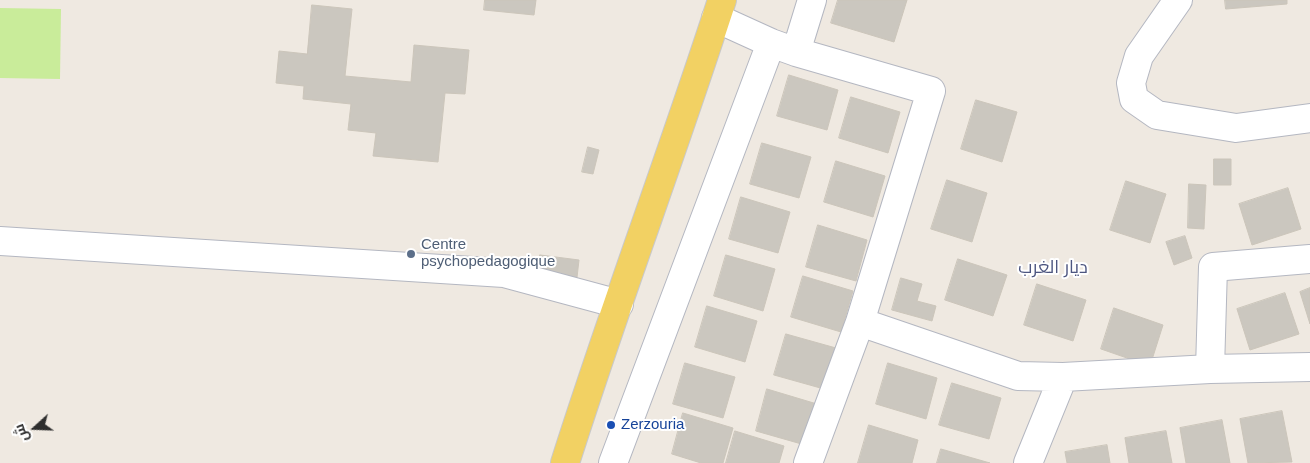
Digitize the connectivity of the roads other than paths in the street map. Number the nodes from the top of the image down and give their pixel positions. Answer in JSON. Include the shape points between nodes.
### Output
{"nodes":[{"id":1,"x":812,"y":0,"type":"edge"},
{"id":2,"x":1178,"y":0,"type":"edge"},
{"id":3,"x":719,"y":9,"type":"edge"},
{"id":4,"x":784,"y":48,"type":"junction"},
{"id":5,"x":1310,"y":118,"type":"edge"},
{"id":6,"x":0,"y":241,"type":"edge"},
{"id":7,"x":1310,"y":259,"type":"edge"},
{"id":8,"x":618,"y":304,"type":"junction"},
{"id":9,"x":860,"y":322,"type":"junction"},
{"id":10,"x":1310,"y":367,"type":"edge"},
{"id":11,"x":1210,"y":369,"type":"junction"},
{"id":12,"x":1063,"y":377,"type":"junction"},
{"id":13,"x":565,"y":463,"type":"edge"},
{"id":14,"x":613,"y":463,"type":"edge"},
{"id":15,"x":808,"y":463,"type":"edge"},
{"id":16,"x":1028,"y":463,"type":"edge"}],
"edges":[{"from":1,"to":4,"type":"street"},
{"from":2,"to":5,"type":"street","via":[[1139,56],[1131,83],[1134,98],[1156,116],[1236,128]]},
{"from":3,"to":4,"type":"street"},
{"from":3,"to":8,"type":"main road"},
{"from":4,"to":9,"type":"street","via":[[931,91]]},
{"from":4,"to":14,"type":"street"},
{"from":6,"to":8,"type":"street","via":[[504,273]]},
{"from":7,"to":11,"type":"street","via":[[1213,267]]},
{"from":8,"to":13,"type":"main road"},
{"from":9,"to":12,"type":"street","via":[[1018,376]]},
{"from":9,"to":15,"type":"street"},
{"from":10,"to":11,"type":"street"},
{"from":11,"to":12,"type":"street"},
{"from":12,"to":16,"type":"street"}]}
